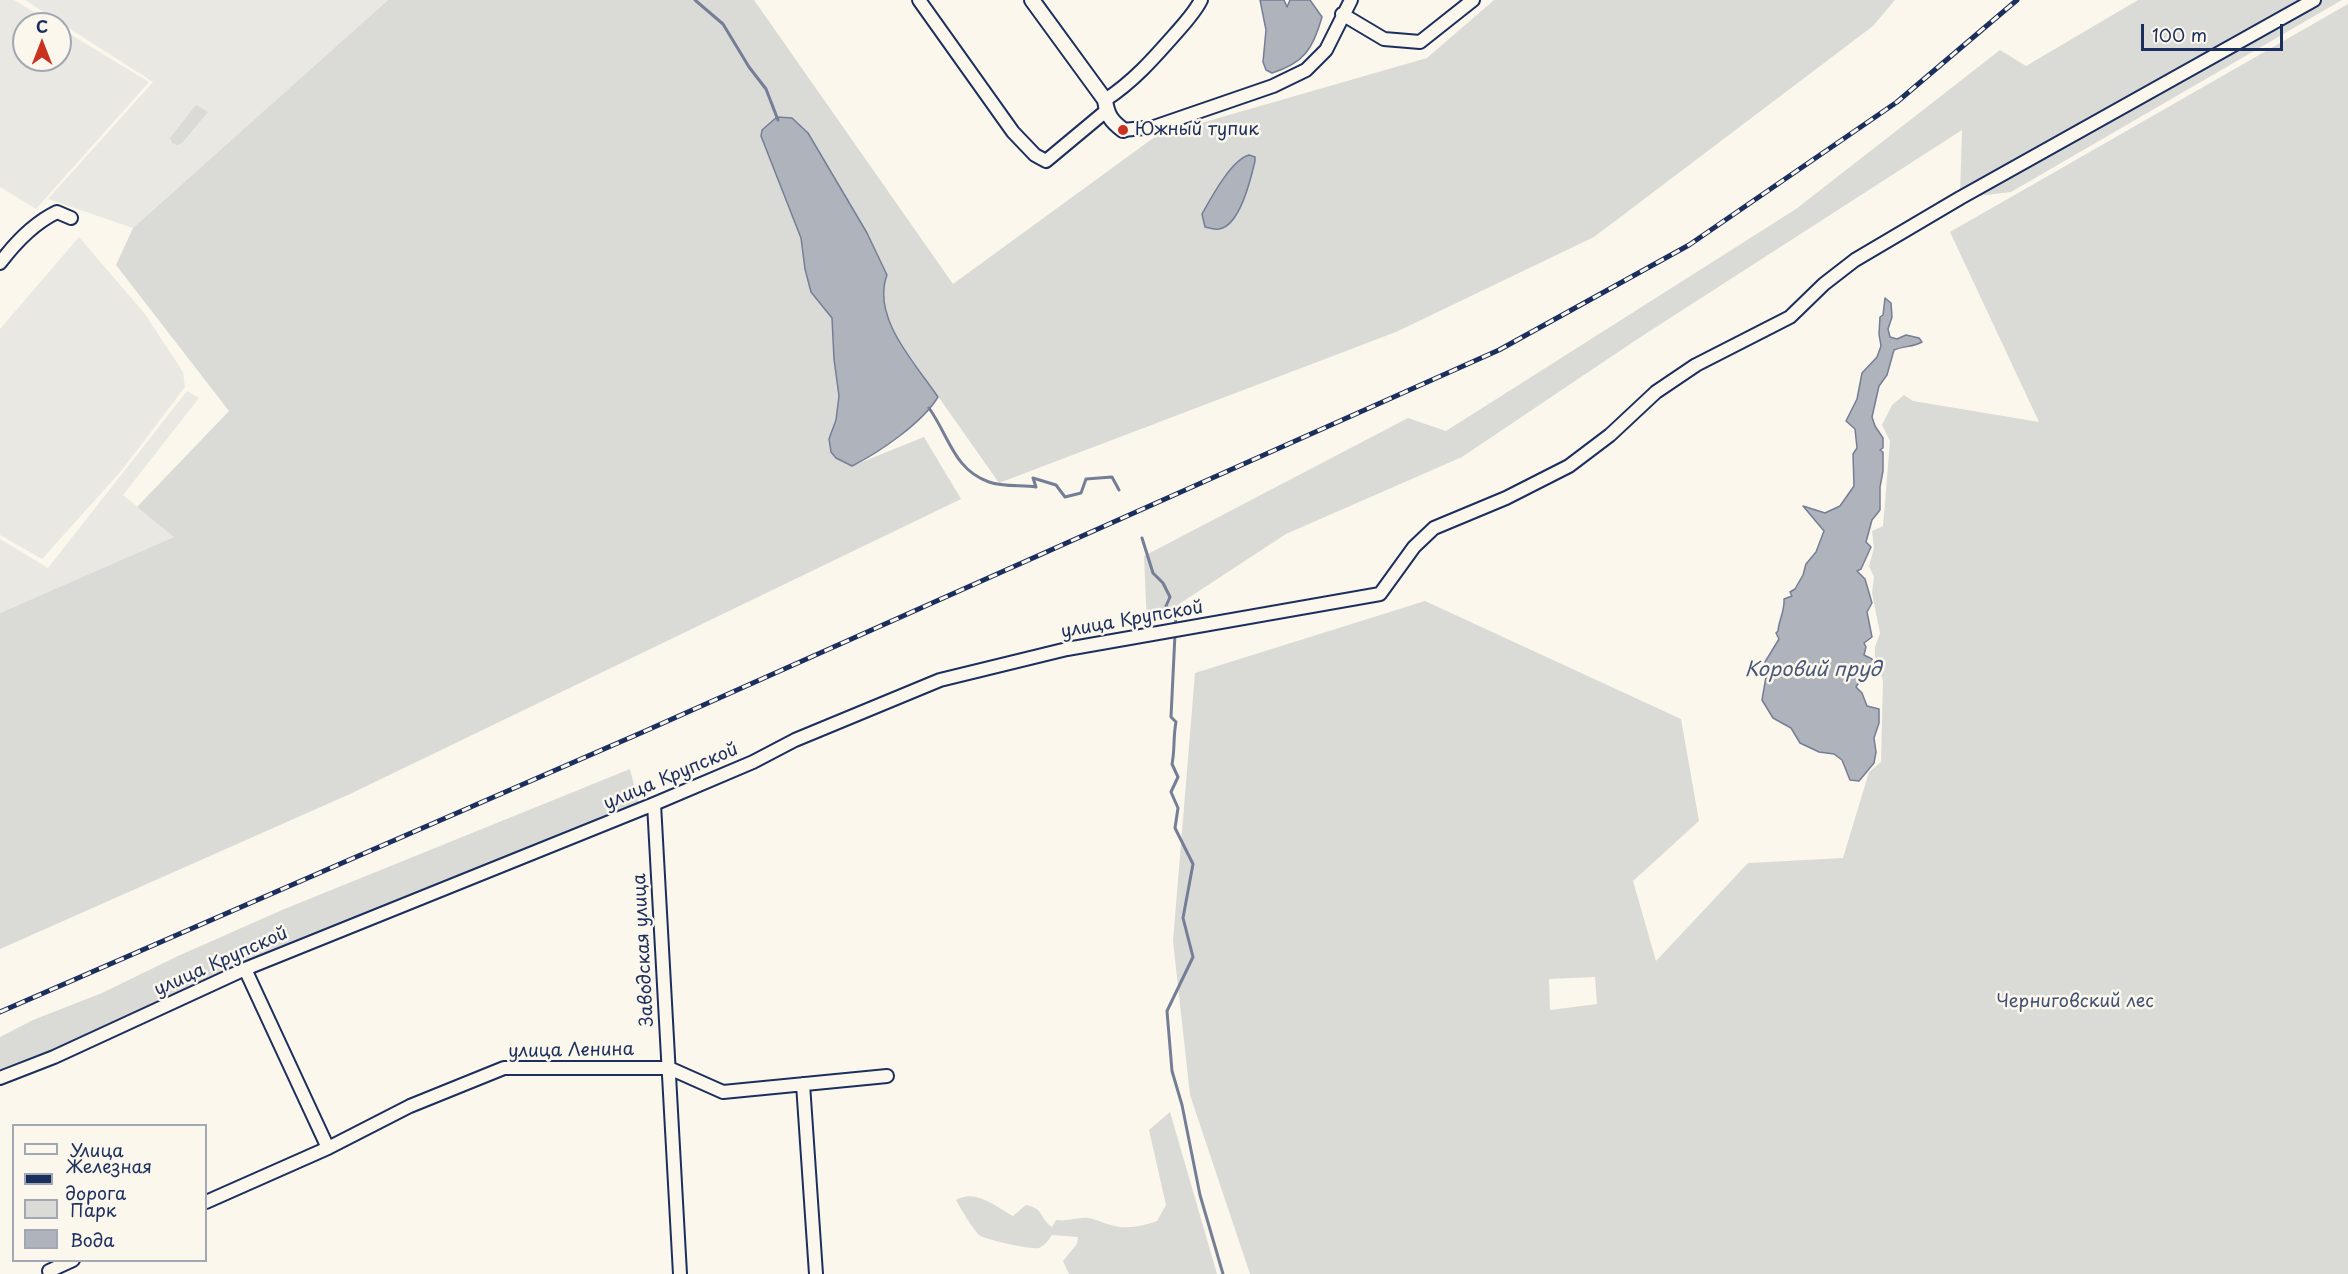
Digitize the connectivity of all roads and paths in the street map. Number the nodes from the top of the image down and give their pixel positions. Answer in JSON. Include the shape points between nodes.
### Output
{"nodes":[{"id":1,"x":919,"y":0,"type":"edge"},
{"id":2,"x":1032,"y":0,"type":"edge"},
{"id":3,"x":1201,"y":0,"type":"edge"},
{"id":4,"x":1351,"y":0,"type":"edge"},
{"id":5,"x":1473,"y":0,"type":"edge"},
{"id":6,"x":2314,"y":0,"type":"edge"},
{"id":7,"x":1342,"y":14,"type":"junction"},
{"id":8,"x":1106,"y":106,"type":"junction"},
{"id":9,"x":1123,"y":130,"type":"joint"},
{"id":10,"x":71,"y":218,"type":"dead end"},
{"id":11,"x":0,"y":263,"type":"edge"},
{"id":12,"x":654,"y":804,"type":"junction"},
{"id":13,"x":245,"y":969,"type":"junction"},
{"id":14,"x":669,"y":1068,"type":"junction"},
{"id":15,"x":887,"y":1076,"type":"dead end"},
{"id":16,"x":0,"y":1078,"type":"edge"},
{"id":17,"x":803,"y":1084,"type":"junction"},
{"id":18,"x":328,"y":1148,"type":"junction"},
{"id":19,"x":207,"y":1202,"type":"edge"},
{"id":20,"x":69,"y":1262,"type":"edge"},
{"id":21,"x":49,"y":1271,"type":"dead end"},
{"id":22,"x":680,"y":1274,"type":"edge"},
{"id":23,"x":816,"y":1274,"type":"edge"}],
"edges":[{"from":1,"to":8,"type":"street","via":[[1013,132],[1035,155],[1046,160]]},
{"from":2,"to":8,"type":"street"},
{"from":3,"to":8,"type":"street","via":[[1146,67]]},
{"from":4,"to":7,"type":"street"},
{"from":5,"to":7,"type":"street","via":[[1420,42],[1384,39]]},
{"from":6,"to":12,"type":"street","name":"улица Крупской","via":[[1855,260],[1790,317],[1696,365],[1656,392],[1569,466],[1434,528],[1414,547],[1380,594],[1067,649],[940,680]]},
{"from":7,"to":9,"type":"street","via":[[1326,50],[1306,70],[1274,87],[1154,127]]},
{"from":8,"to":9,"type":"street","via":[[1111,121]]},
{"from":10,"to":11,"type":"street","via":[[57,212],[46,218],[13,246]]},
{"from":12,"to":13,"type":"street","name":"улица Крупской"},
{"from":12,"to":14,"type":"street","name":"Заводская улица"},
{"from":13,"to":16,"type":"street","name":"улица Крупской"},
{"from":13,"to":18,"type":"street"},
{"from":14,"to":17,"type":"street","name":"улица Ленина","via":[[723,1092]]},
{"from":14,"to":18,"type":"street","name":"улица Ленина","via":[[504,1068],[410,1106]]},
{"from":14,"to":22,"type":"street","name":"Заводская улица"},
{"from":15,"to":17,"type":"street","name":"улица Ленина"},
{"from":17,"to":23,"type":"street"},
{"from":18,"to":19,"type":"street","name":"улица Ленина"},
{"from":20,"to":21,"type":"street"}]}
